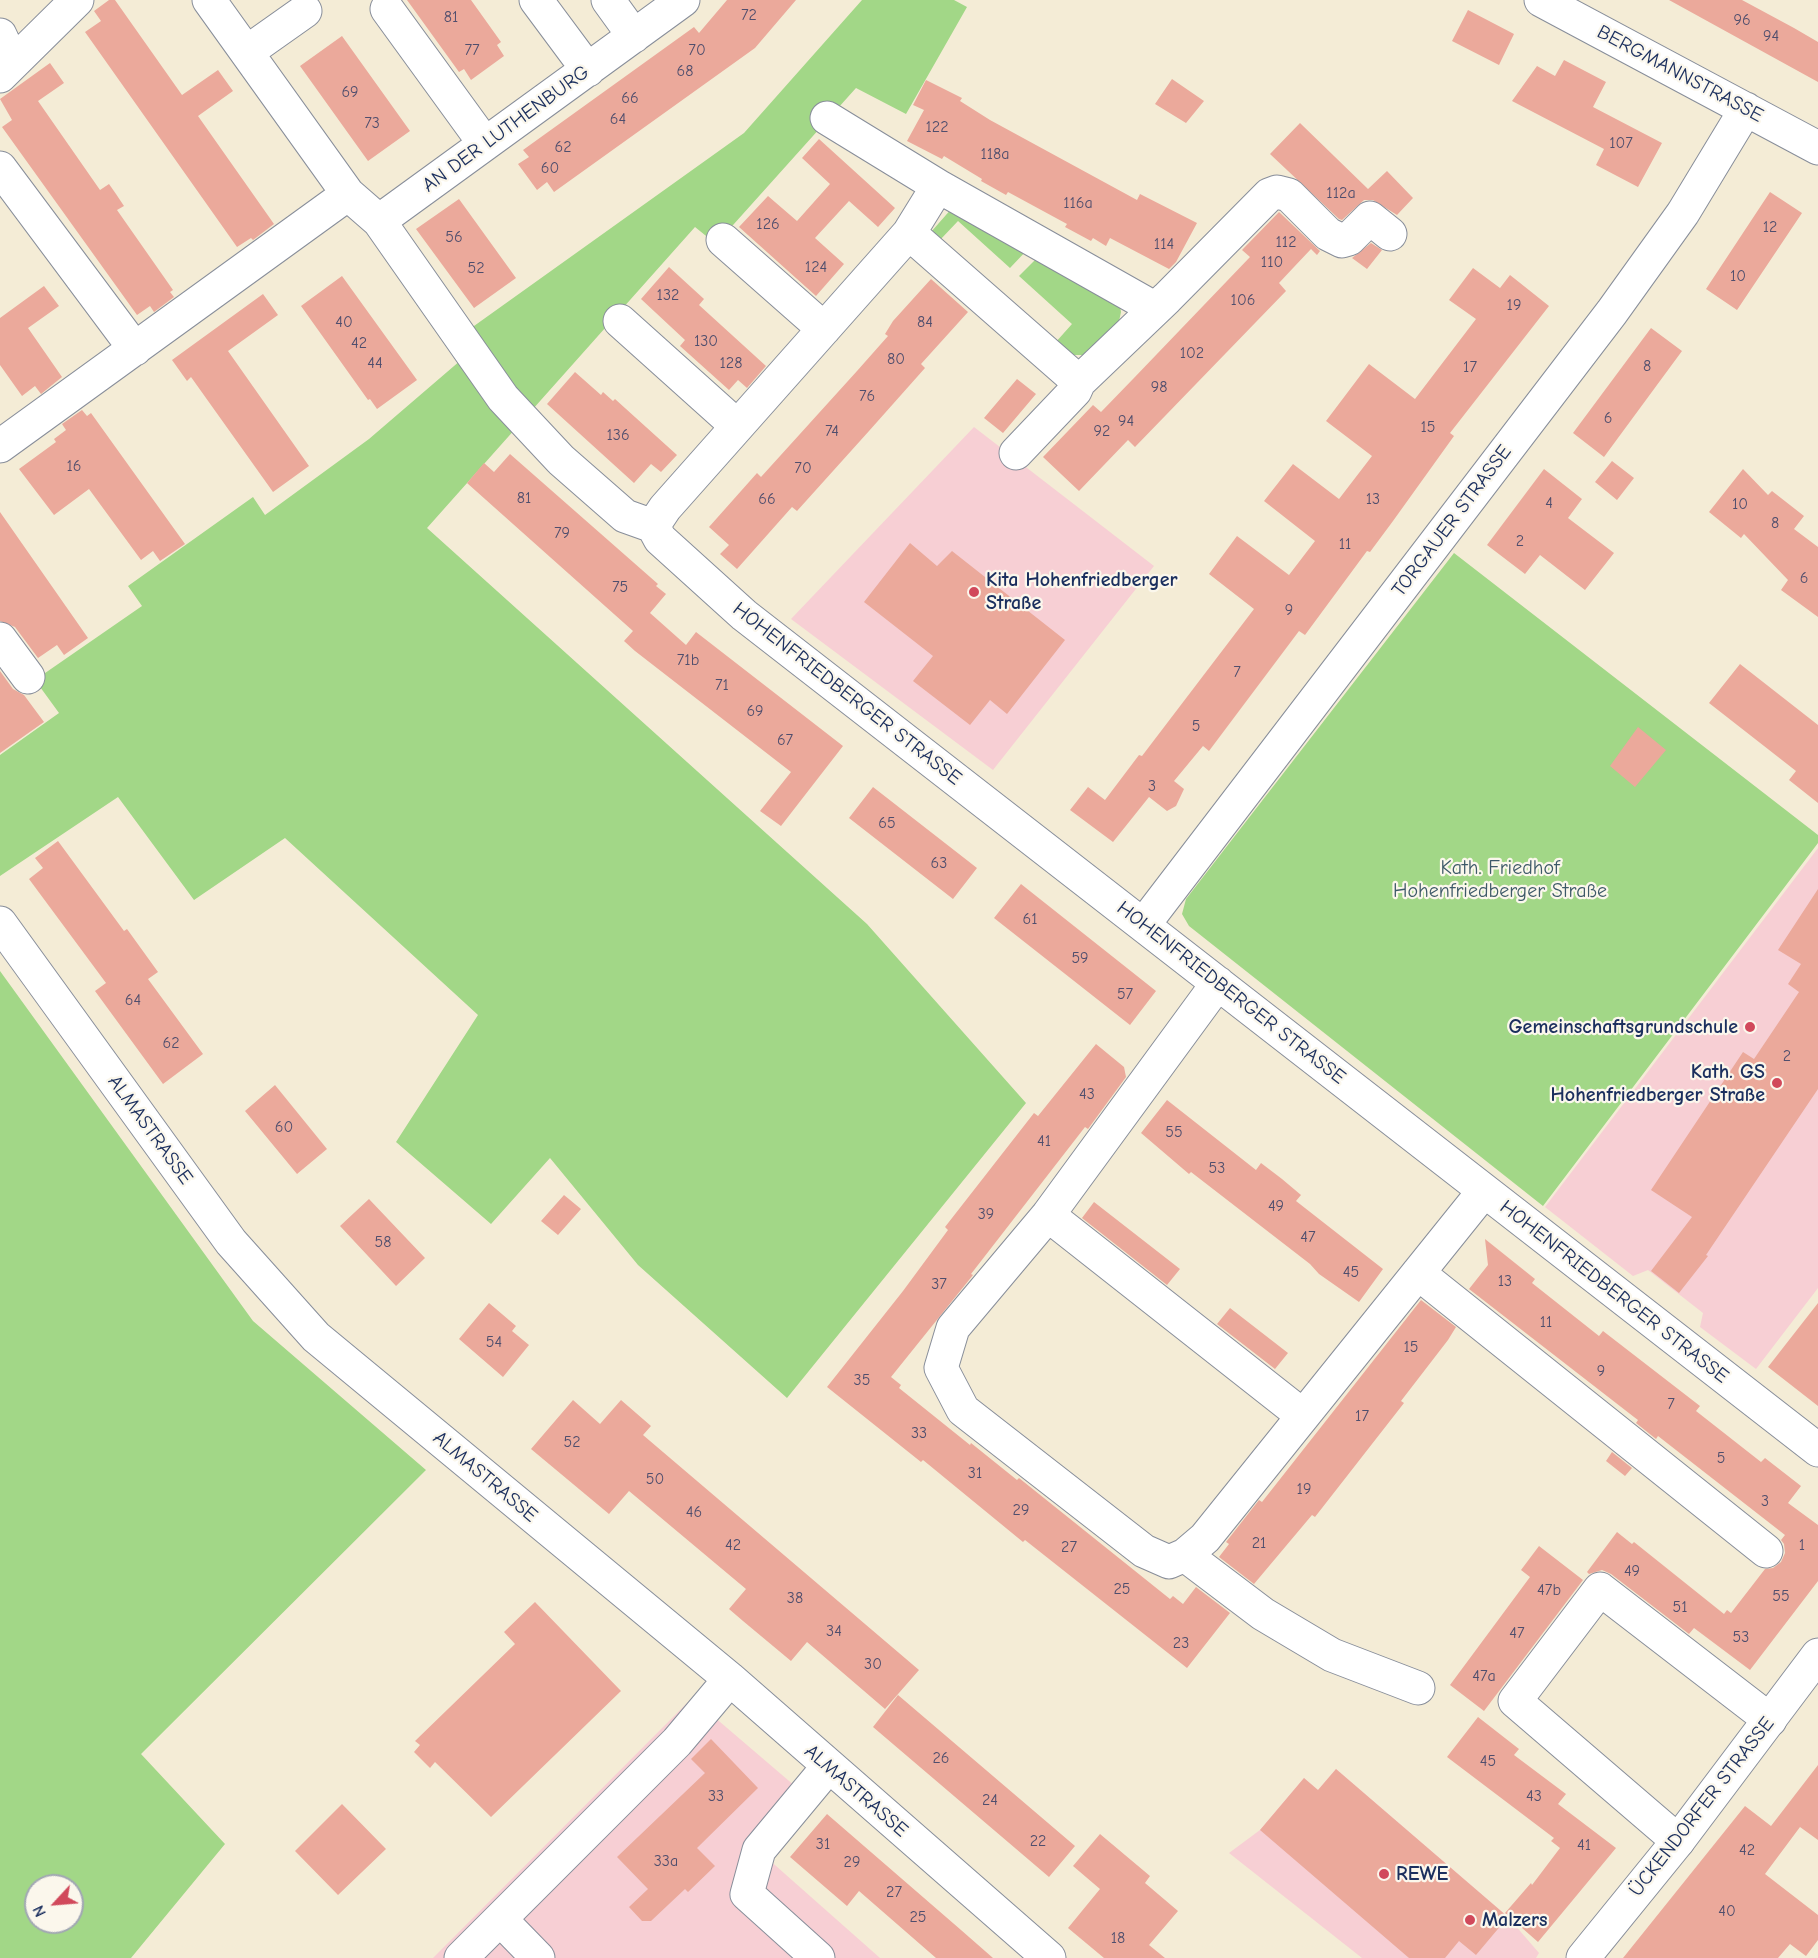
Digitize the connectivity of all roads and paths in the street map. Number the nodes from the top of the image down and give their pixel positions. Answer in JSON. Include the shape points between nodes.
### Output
{"nodes":[{"id":1,"x":77,"y":0,"type":"edge"},
{"id":2,"x":209,"y":0,"type":"edge"},
{"id":3,"x":536,"y":0,"type":"edge"},
{"id":4,"x":608,"y":0,"type":"edge"},
{"id":5,"x":683,"y":0,"type":"edge"},
{"id":6,"x":1541,"y":0,"type":"edge"},
{"id":7,"x":387,"y":9,"type":"dead end"},
{"id":8,"x":305,"y":11,"type":"dead end"},
{"id":9,"x":634,"y":36,"type":"junction"},
{"id":10,"x":247,"y":52,"type":"junction"},
{"id":11,"x":4,"y":58,"type":"edge"},
{"id":12,"x":588,"y":70,"type":"junction"},
{"id":13,"x":1746,"y":109,"type":"junction"},
{"id":14,"x":827,"y":118,"type":"dead end"},
{"id":15,"x":485,"y":144,"type":"junction"},
{"id":16,"x":1818,"y":148,"type":"edge"},
{"id":17,"x":0,"y":168,"type":"edge"},
{"id":18,"x":938,"y":186,"type":"junction"},
{"id":19,"x":348,"y":194,"type":"junction"},
{"id":20,"x":379,"y":220,"type":"junction"},
{"id":21,"x":909,"y":233,"type":"junction"},
{"id":22,"x":1390,"y":234,"type":"dead end"},
{"id":23,"x":723,"y":240,"type":"dead end"},
{"id":24,"x":1154,"y":308,"type":"junction"},
{"id":25,"x":620,"y":321,"type":"dead end"},
{"id":26,"x":824,"y":328,"type":"junction"},
{"id":27,"x":135,"y":349,"type":"junction"},
{"id":28,"x":1079,"y":382,"type":"junction"},
{"id":29,"x":738,"y":426,"type":"junction"},
{"id":30,"x":0,"y":446,"type":"edge"},
{"id":31,"x":1016,"y":453,"type":"dead end"},
{"id":32,"x":653,"y":526,"type":"junction"},
{"id":33,"x":0,"y":639,"type":"edge"},
{"id":34,"x":28,"y":677,"type":"dead end"},
{"id":35,"x":0,"y":923,"type":"edge"},
{"id":36,"x":1144,"y":924,"type":"junction"},
{"id":37,"x":1218,"y":983,"type":"junction"},
{"id":38,"x":1484,"y":1191,"type":"junction"},
{"id":39,"x":1048,"y":1215,"type":"junction"},
{"id":40,"x":1418,"y":1273,"type":"junction"},
{"id":41,"x":1302,"y":1415,"type":"junction"},
{"id":42,"x":1818,"y":1450,"type":"edge"},
{"id":43,"x":1766,"y":1551,"type":"dead end"},
{"id":44,"x":1185,"y":1554,"type":"junction"},
{"id":45,"x":1818,"y":1655,"type":"edge"},
{"id":46,"x":730,"y":1680,"type":"junction"},
{"id":47,"x":1418,"y":1688,"type":"dead end"},
{"id":48,"x":1770,"y":1720,"type":"junction"},
{"id":49,"x":828,"y":1767,"type":"junction"},
{"id":50,"x":1678,"y":1842,"type":"junction"},
{"id":51,"x":500,"y":1919,"type":"junction"},
{"id":52,"x":461,"y":1958,"type":"edge"},
{"id":53,"x":538,"y":1958,"type":"edge"},
{"id":54,"x":818,"y":1958,"type":"edge"},
{"id":55,"x":1049,"y":1958,"type":"edge"},
{"id":56,"x":1582,"y":1958,"type":"edge"}],
"edges":[{"from":1,"to":11,"type":"street"},
{"from":2,"to":10,"type":"street"},
{"from":3,"to":12,"type":"street"},
{"from":4,"to":9,"type":"street"},
{"from":5,"to":9,"type":"street","name":"AN DER LUTHENBURG"},
{"from":6,"to":13,"type":"street","name":"BERGMANNSTRASSE"},
{"from":7,"to":15,"type":"street"},
{"from":8,"to":10,"type":"street"},
{"from":9,"to":12,"type":"street","name":"AN DER LUTHENBURG"},
{"from":10,"to":19,"type":"street"},
{"from":12,"to":15,"type":"street","name":"AN DER LUTHENBURG"},
{"from":13,"to":16,"type":"street","name":"BERGMANNSTRASSE"},
{"from":13,"to":36,"type":"street","name":"TORGAUER STRASSE","via":[[1683,213],[1612,312]]},
{"from":14,"to":18,"type":"street"},
{"from":15,"to":20,"type":"street","name":"AN DER LUTHENBURG"},
{"from":17,"to":27,"type":"street"},
{"from":18,"to":21,"type":"street"},
{"from":18,"to":24,"type":"street"},
{"from":19,"to":20,"type":"street"},
{"from":19,"to":27,"type":"street"},
{"from":20,"to":32,"type":"street","via":[[503,398],[561,460],[625,516]]},
{"from":21,"to":26,"type":"street"},
{"from":21,"to":28,"type":"street"},
{"from":22,"to":24,"type":"street","via":[[1370,218],[1342,241],[1328,234],[1289,195],[1277,192],[1262,199]]},
{"from":23,"to":26,"type":"street"},
{"from":24,"to":28,"type":"street"},
{"from":25,"to":29,"type":"street"},
{"from":26,"to":29,"type":"street"},
{"from":27,"to":30,"type":"street"},
{"from":28,"to":31,"type":"street"},
{"from":29,"to":32,"type":"street"},
{"from":32,"to":36,"type":"street","name":"HOHENFRIEDBERGER STRASSE","via":[[660,539],[744,615]]},
{"from":33,"to":34,"type":"street"},
{"from":35,"to":46,"type":"street","name":"ALMASTRASSE","via":[[231,1242],[316,1337]]},
{"from":36,"to":37,"type":"street","name":"HOHENFRIEDBERGER STRASSE"},
{"from":37,"to":38,"type":"street","name":"HOHENFRIEDBERGER STRASSE"},
{"from":37,"to":39,"type":"street"},
{"from":38,"to":40,"type":"street"},
{"from":38,"to":42,"type":"street","name":"HOHENFRIEDBERGER STRASSE"},
{"from":39,"to":41,"type":"street"},
{"from":39,"to":44,"type":"street","via":[[953,1328],[941,1368],[963,1410],[1144,1551],[1169,1562]]},
{"from":40,"to":41,"type":"street"},
{"from":40,"to":43,"type":"street"},
{"from":41,"to":44,"type":"street","via":[[1205,1538]]},
{"from":44,"to":47,"type":"street","via":[[1263,1614],[1332,1655]]},
{"from":45,"to":48,"type":"street","name":"ÜCKENDORFER STRASSE"},
{"from":46,"to":49,"type":"street","name":"ALMASTRASSE"},
{"from":46,"to":51,"type":"street","via":[[677,1742]]},
{"from":48,"to":50,"type":"street","name":"ÜCKENDORFER STRASSE"},
{"from":48,"to":50,"type":"street","via":[[1600,1589],[1515,1701]]},
{"from":49,"to":54,"type":"street","via":[[759,1850],[747,1894]]},
{"from":49,"to":55,"type":"street","name":"ALMASTRASSE"},
{"from":50,"to":56,"type":"street","name":"ÜCKENDORFER STRASSE"},
{"from":51,"to":52,"type":"street"},
{"from":51,"to":53,"type":"street"}]}
